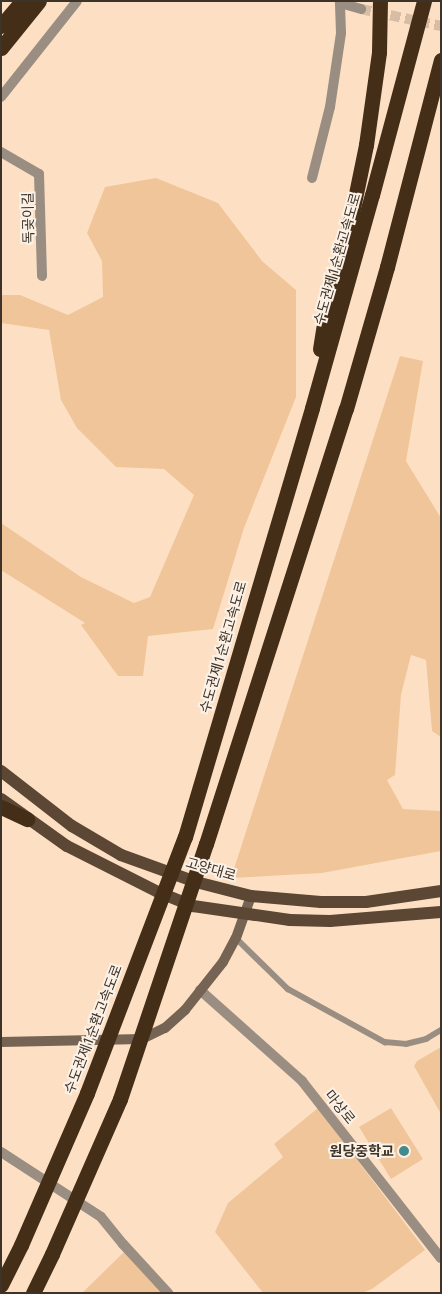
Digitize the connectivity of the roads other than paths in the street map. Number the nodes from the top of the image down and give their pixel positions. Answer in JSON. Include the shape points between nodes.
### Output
{"nodes":[{"id":1,"x":8,"y":1,"type":"edge"},
{"id":2,"x":22,"y":1,"type":"edge"},
{"id":3,"x":40,"y":1,"type":"edge"},
{"id":4,"x":77,"y":1,"type":"edge"},
{"id":5,"x":380,"y":1,"type":"edge"},
{"id":6,"x":424,"y":1,"type":"edge"},
{"id":7,"x":340,"y":2,"type":"edge"},
{"id":8,"x":361,"y":9,"type":"tunnel mouth"},
{"id":9,"x":1,"y":12,"type":"edge"},
{"id":10,"x":1,"y":26,"type":"edge"},
{"id":11,"x":1,"y":48,"type":"edge"},
{"id":12,"x":441,"y":60,"type":"edge"},
{"id":13,"x":1,"y":97,"type":"edge"},
{"id":14,"x":1,"y":152,"type":"edge"},
{"id":15,"x":312,"y":178,"type":"dead end"},
{"id":16,"x":42,"y":276,"type":"dead end"},
{"id":17,"x":312,"y":408,"type":"junction"},
{"id":18,"x":1,"y":770,"type":"edge"},
{"id":19,"x":1,"y":799,"type":"edge"},
{"id":20,"x":1,"y":807,"type":"edge"},
{"id":21,"x":27,"y":818,"type":"junction"},
{"id":22,"x":441,"y":892,"type":"edge"},
{"id":23,"x":252,"y":896,"type":"junction"},
{"id":24,"x":441,"y":912,"type":"edge"},
{"id":25,"x":245,"y":914,"type":"junction"},
{"id":26,"x":236,"y":938,"type":"junction"},
{"id":27,"x":200,"y":990,"type":"junction"},
{"id":28,"x":441,"y":1030,"type":"edge"},
{"id":29,"x":1,"y":1042,"type":"edge"},
{"id":30,"x":1,"y":1152,"type":"edge"},
{"id":31,"x":441,"y":1258,"type":"edge"},
{"id":32,"x":1,"y":1285,"type":"edge"},
{"id":33,"x":33,"y":1293,"type":"edge"},
{"id":34,"x":168,"y":1293,"type":"edge"}],
"edges":[{"from":1,"to":9,"type":"highway"},
{"from":2,"to":10,"type":"highway"},
{"from":3,"to":11,"type":"highway"},
{"from":4,"to":13,"type":"street"},
{"from":5,"to":17,"type":"highway","via":[[379,52],[366,145],[325,318]]},
{"from":6,"to":17,"type":"highway","name":"수도권제1순환고속도로"},
{"from":7,"to":8,"type":"street"},
{"from":7,"to":15,"type":"street","via":[[341,33],[330,107]]},
{"from":12,"to":33,"type":"highway","bridge":true,"via":[[346,409],[206,844],[120,1099]]},
{"from":14,"to":16,"type":"street","name":"독곶이길","via":[[40,174]]},
{"from":17,"to":32,"type":"highway","name":"수도권제1순환고속도로","bridge":true,"via":[[184,837],[87,1093]]},
{"from":18,"to":23,"type":"main road","name":"고양대로","via":[[72,826],[121,855],[196,882]]},
{"from":19,"to":21,"type":"main road"},
{"from":20,"to":21,"type":"highway"},
{"from":21,"to":25,"type":"main road","via":[[67,846],[158,892],[193,906]]},
{"from":22,"to":23,"type":"main road","name":"고양대로","via":[[366,902]]},
{"from":23,"to":25,"type":"street"},
{"from":24,"to":25,"type":"main road","via":[[330,921]]},
{"from":25,"to":26,"type":"street"},
{"from":26,"to":27,"type":"street","via":[[223,962]]},
{"from":26,"to":28,"type":"lane","via":[[288,989],[385,1042],[406,1044],[426,1039]]},
{"from":27,"to":29,"type":"street","via":[[185,1010],[165,1028],[142,1039]]},
{"from":27,"to":31,"type":"street","name":"마상로","via":[[302,1081]]},
{"from":30,"to":34,"type":"street","via":[[102,1216]]}]}
